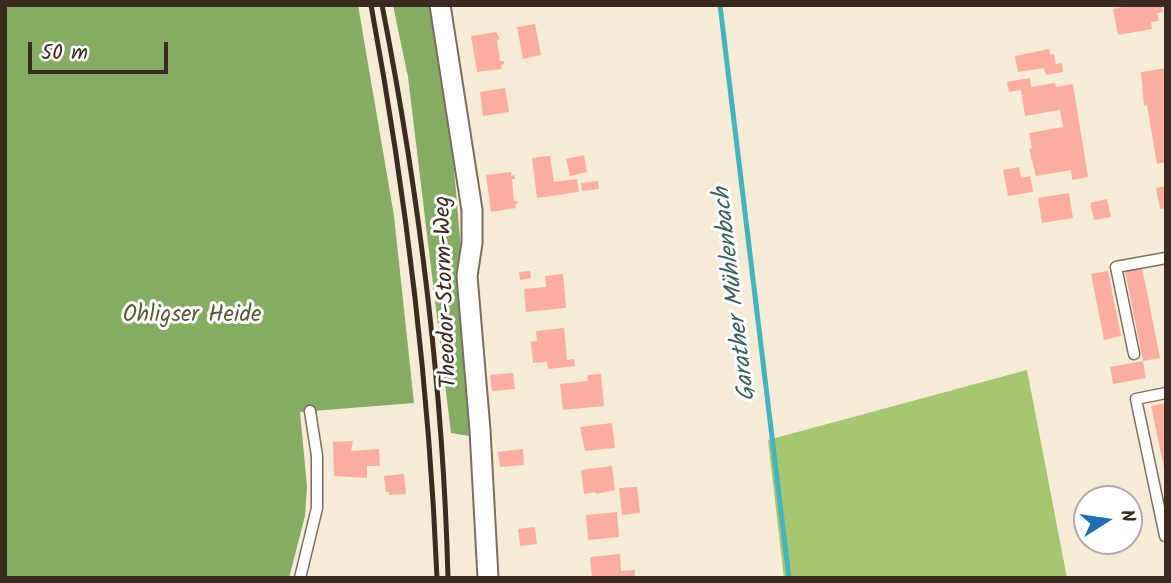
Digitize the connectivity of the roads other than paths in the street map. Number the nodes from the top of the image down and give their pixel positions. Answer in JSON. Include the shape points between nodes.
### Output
{"nodes":[{"id":1,"x":440,"y":5,"type":"edge"},
{"id":2,"x":1166,"y":258,"type":"edge"},
{"id":3,"x":1134,"y":354,"type":"dead end"},
{"id":4,"x":1166,"y":393,"type":"edge"},
{"id":5,"x":310,"y":411,"type":"dead end"},
{"id":6,"x":1165,"y":536,"type":"edge"},
{"id":7,"x":300,"y":578,"type":"edge"},
{"id":8,"x":488,"y":578,"type":"edge"}],
"edges":[{"from":1,"to":8,"type":"street","name":"Theodor-Storm-Weg","via":[[472,211],[467,276]]},
{"from":2,"to":3,"type":"lane","via":[[1116,267]]},
{"from":4,"to":6,"type":"lane","via":[[1136,400]]},
{"from":5,"to":7,"type":"lane","via":[[317,456],[317,508]]}]}
